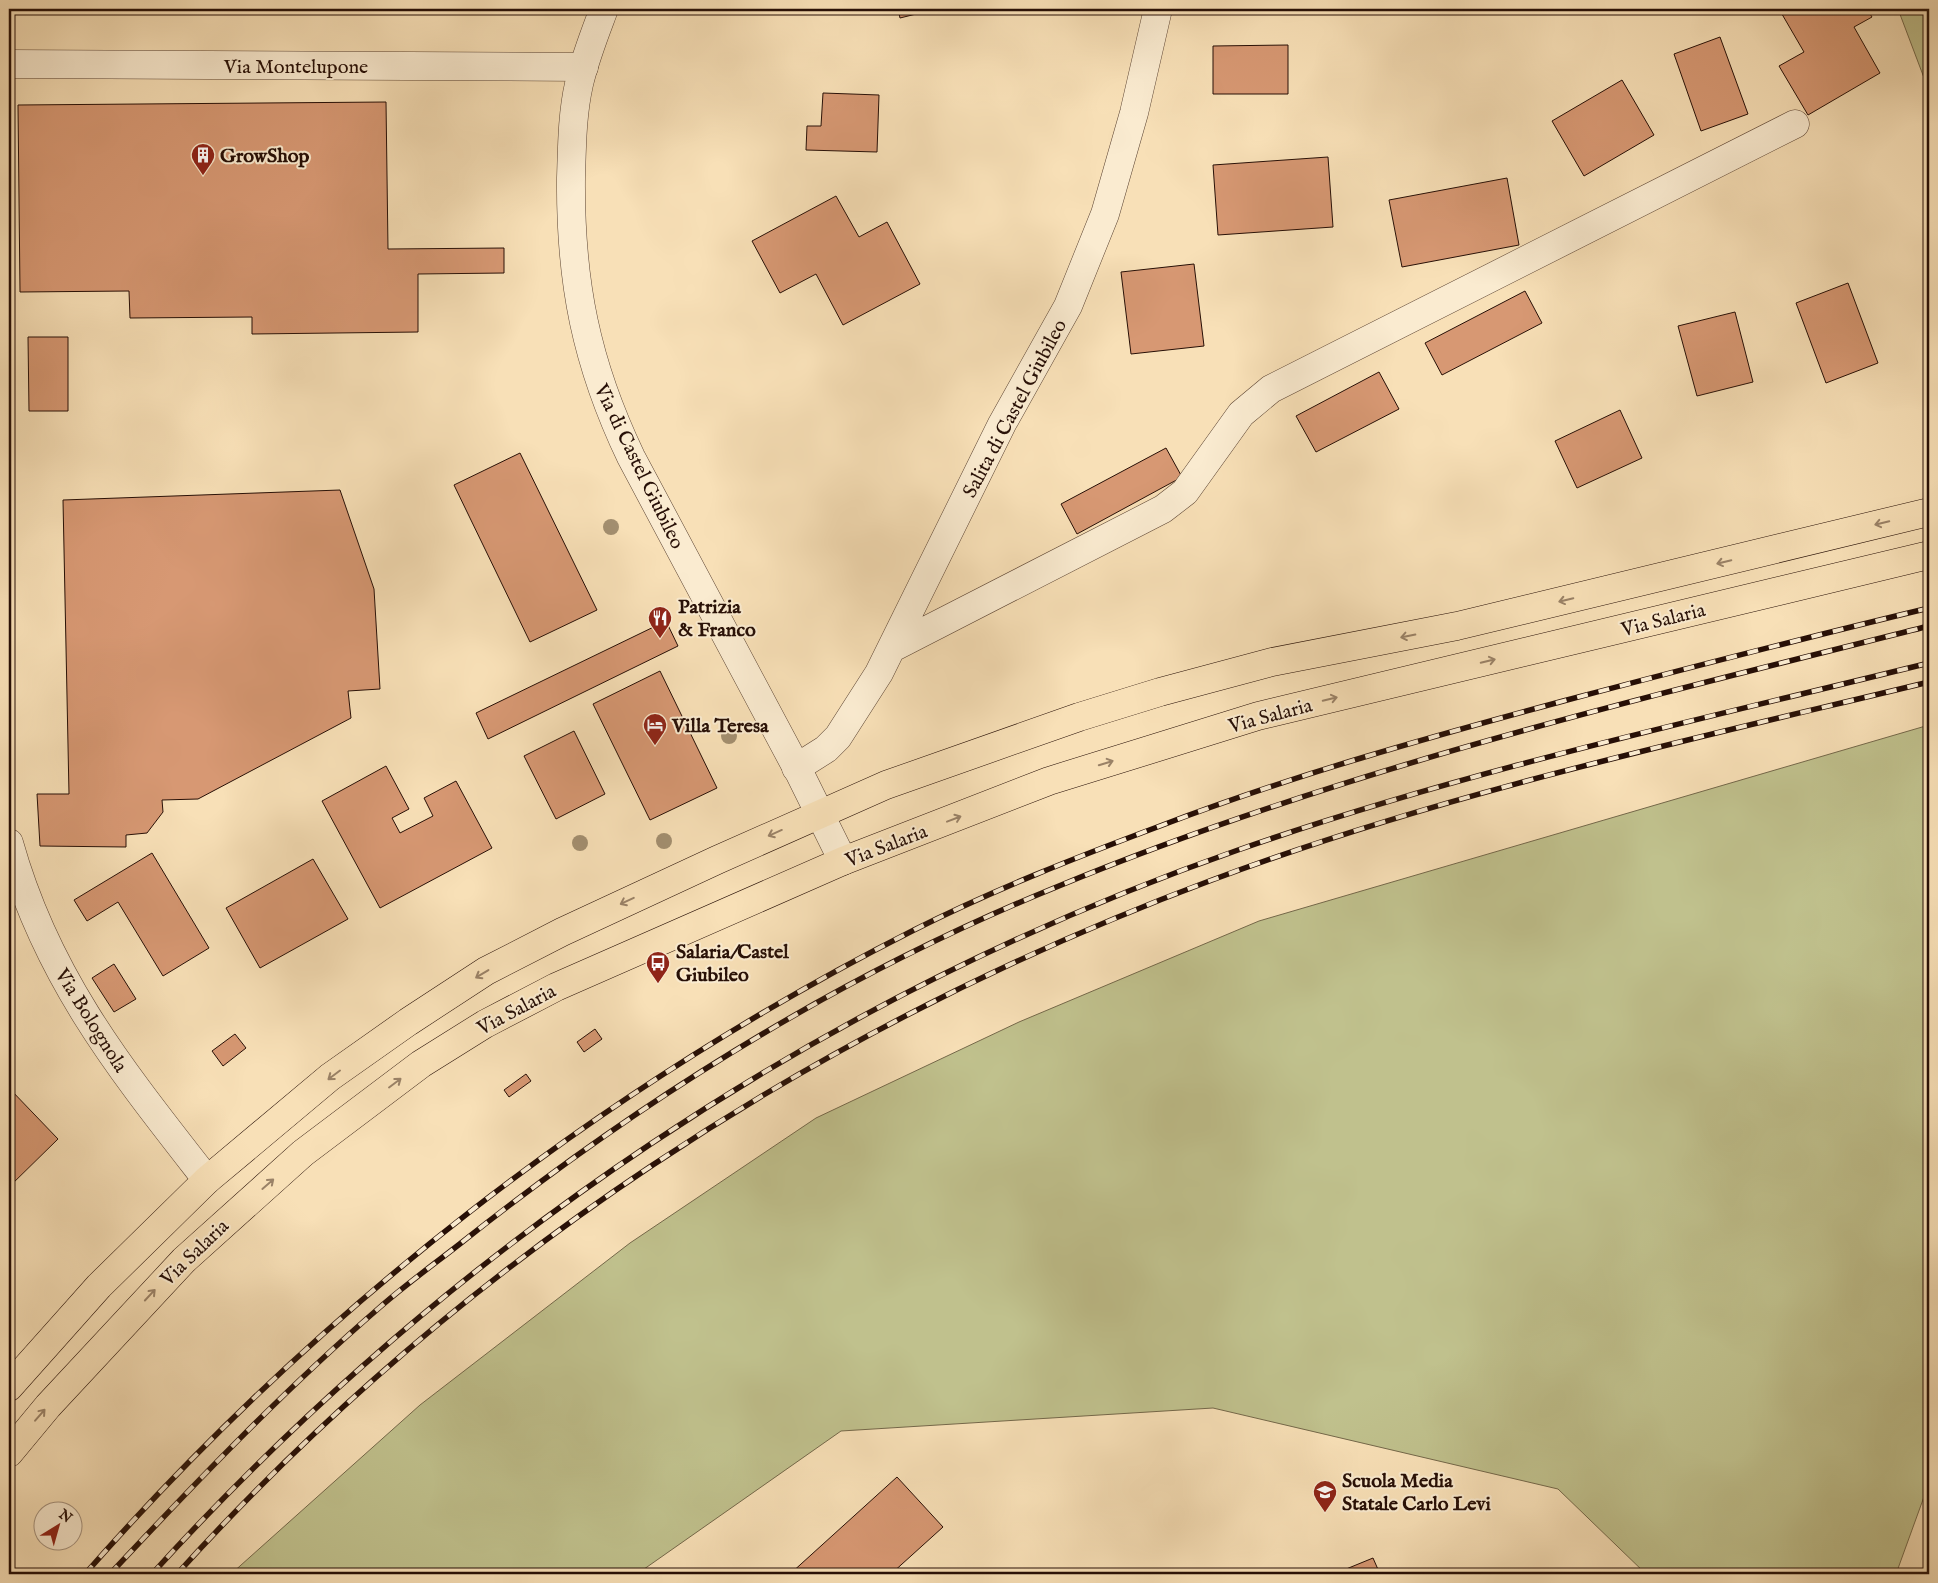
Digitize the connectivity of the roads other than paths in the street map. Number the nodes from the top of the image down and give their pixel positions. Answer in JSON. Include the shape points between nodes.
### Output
{"nodes":[{"id":1,"x":604,"y":9,"type":"edge"},
{"id":2,"x":1158,"y":9,"type":"edge"},
{"id":3,"x":9,"y":64,"type":"edge"},
{"id":4,"x":584,"y":67,"type":"junction"},
{"id":5,"x":1795,"y":124,"type":"dead end"},
{"id":6,"x":1929,"y":512,"type":"edge"},
{"id":7,"x":1929,"y":555,"type":"edge"},
{"id":8,"x":894,"y":647,"type":"junction"},
{"id":9,"x":796,"y":768,"type":"junction"},
{"id":10,"x":820,"y":813,"type":"junction"},
{"id":11,"x":9,"y":843,"type":"edge"},
{"id":12,"x":843,"y":861,"type":"junction"},
{"id":13,"x":207,"y":1180,"type":"junction"},
{"id":14,"x":9,"y":1387,"type":"edge"},
{"id":15,"x":9,"y":1453,"type":"edge"}],
"edges":[{"from":1,"to":4,"type":"street","name":"Via di Castel Giubileo"},
{"from":2,"to":8,"type":"street","name":"Salita di Castel Giubileo","via":[[1134,113],[1088,260],[1068,306],[1002,424]]},
{"from":3,"to":4,"type":"street","name":"Via Montelupone"},
{"from":4,"to":9,"type":"street","name":"Via di Castel Giubileo","via":[[572,137],[571,212],[585,334],[597,378],[632,457]]},
{"from":5,"to":8,"type":"street","via":[[1271,389],[1241,414],[1184,492],[1163,509]]},
{"from":6,"to":10,"type":"main road","name":"Via Salaria","one_way":true,"via":[[1457,626],[1225,674],[1118,704],[981,750]]},
{"from":12,"to":7,"type":"main road","name":"Via Salaria","one_way":true,"via":[[1049,781],[1258,716]]},
{"from":8,"to":9,"type":"street","name":"Salita di Castel Giubileo","via":[[838,737]]},
{"from":9,"to":10,"type":"street","name":"Via di Castel Giubileo"},
{"from":10,"to":12,"type":"street","name":"Via di Castel Giubileo"},
{"from":10,"to":13,"type":"main road","name":"Via Salaria","one_way":true,"via":[[627,901],[486,971],[330,1078]]},
{"from":11,"to":13,"type":"street","name":"Via Bolognola","via":[[38,929],[76,1000],[123,1071]]},
{"from":15,"to":12,"type":"main road","name":"Via Salaria","one_way":true,"via":[[48,1406],[184,1260],[303,1154],[421,1064],[485,1024],[556,987]]},
{"from":13,"to":14,"type":"main road","name":"Via Salaria","via":[[99,1286]]}]}
